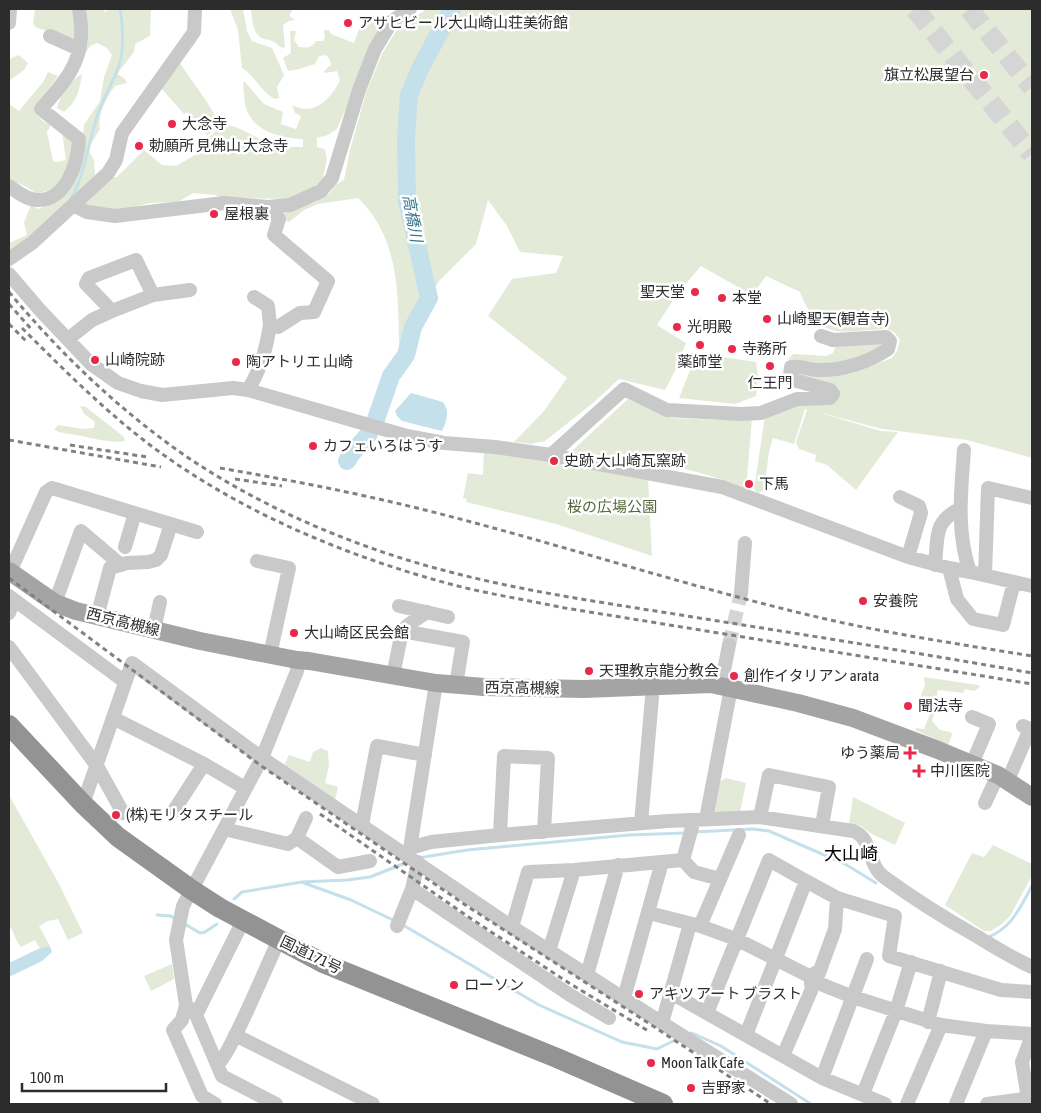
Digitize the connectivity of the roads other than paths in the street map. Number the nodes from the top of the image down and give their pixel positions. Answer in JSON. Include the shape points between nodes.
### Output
{"nodes":[{"id":1,"x":10,"y":9,"type":"edge"},
{"id":2,"x":79,"y":9,"type":"edge"},
{"id":3,"x":195,"y":9,"type":"edge"},
{"id":4,"x":410,"y":9,"type":"edge"},
{"id":5,"x":9,"y":23,"type":"edge"},
{"id":6,"x":50,"y":36,"type":"dead end"},
{"id":7,"x":79,"y":49,"type":"junction"},
{"id":8,"x":9,"y":186,"type":"edge"},
{"id":9,"x":73,"y":205,"type":"junction"},
{"id":10,"x":250,"y":206,"type":"junction"},
{"id":11,"x":9,"y":259,"type":"edge"},
{"id":12,"x":9,"y":274,"type":"edge"},
{"id":13,"x":190,"y":290,"type":"dead end"},
{"id":14,"x":153,"y":295,"type":"junction"},
{"id":15,"x":254,"y":297,"type":"dead end"},
{"id":16,"x":112,"y":311,"type":"junction"},
{"id":17,"x":270,"y":326,"type":"junction"},
{"id":18,"x":821,"y":336,"type":"dead end"},
{"id":19,"x":68,"y":339,"type":"junction"},
{"id":20,"x":248,"y":390,"type":"junction"},
{"id":21,"x":964,"y":450,"type":"dead end"},
{"id":22,"x":551,"y":455,"type":"junction"},
{"id":23,"x":900,"y":497,"type":"dead end"},
{"id":24,"x":1032,"y":498,"type":"edge"},
{"id":25,"x":960,"y":509,"type":"junction"},
{"id":26,"x":135,"y":513,"type":"junction"},
{"id":27,"x":171,"y":524,"type":"junction"},
{"id":28,"x":197,"y":532,"type":"dead end"},
{"id":29,"x":745,"y":543,"type":"dead end"},
{"id":30,"x":124,"y":547,"type":"dead end"},
{"id":31,"x":908,"y":557,"type":"junction"},
{"id":32,"x":257,"y":561,"type":"dead end"},
{"id":33,"x":121,"y":565,"type":"junction"},
{"id":34,"x":935,"y":565,"type":"junction"},
{"id":35,"x":949,"y":568,"type":"junction"},
{"id":36,"x":10,"y":571,"type":"edge"},
{"id":37,"x":970,"y":572,"type":"junction"},
{"id":38,"x":985,"y":575,"type":"junction"},
{"id":39,"x":1014,"y":582,"type":"junction"},
{"id":40,"x":1032,"y":586,"type":"edge"},
{"id":41,"x":741,"y":593,"type":"tunnel mouth"},
{"id":42,"x":160,"y":602,"type":"dead end"},
{"id":43,"x":10,"y":603,"type":"edge"},
{"id":44,"x":55,"y":603,"type":"junction"},
{"id":45,"x":399,"y":606,"type":"dead end"},
{"id":46,"x":427,"y":612,"type":"junction"},
{"id":47,"x":97,"y":617,"type":"junction"},
{"id":48,"x":448,"y":617,"type":"dead end"},
{"id":49,"x":154,"y":630,"type":"junction"},
{"id":50,"x":402,"y":631,"type":"junction"},
{"id":51,"x":729,"y":644,"type":"tunnel mouth"},
{"id":52,"x":9,"y":647,"type":"edge"},
{"id":53,"x":270,"y":655,"type":"junction"},
{"id":54,"x":297,"y":660,"type":"junction"},
{"id":55,"x":393,"y":676,"type":"junction"},
{"id":56,"x":125,"y":682,"type":"junction"},
{"id":57,"x":436,"y":683,"type":"junction"},
{"id":58,"x":456,"y":685,"type":"junction"},
{"id":59,"x":653,"y":686,"type":"junction"},
{"id":60,"x":726,"y":687,"type":"junction"},
{"id":61,"x":113,"y":718,"type":"junction"},
{"id":62,"x":972,"y":718,"type":"dead end"},
{"id":63,"x":9,"y":725,"type":"edge"},
{"id":64,"x":1022,"y":726,"type":"dead end"},
{"id":65,"x":425,"y":755,"type":"junction"},
{"id":66,"x":262,"y":758,"type":"junction"},
{"id":67,"x":204,"y":764,"type":"junction"},
{"id":68,"x":972,"y":764,"type":"junction"},
{"id":69,"x":97,"y":766,"type":"junction"},
{"id":70,"x":1003,"y":778,"type":"junction"},
{"id":71,"x":246,"y":788,"type":"junction"},
{"id":72,"x":1032,"y":797,"type":"edge"},
{"id":73,"x":985,"y":803,"type":"dead end"},
{"id":74,"x":83,"y":804,"type":"junction"},
{"id":75,"x":173,"y":812,"type":"dead end"},
{"id":76,"x":123,"y":813,"type":"dead end"},
{"id":77,"x":760,"y":817,"type":"junction"},
{"id":78,"x":306,"y":818,"type":"dead end"},
{"id":79,"x":641,"y":824,"type":"junction"},
{"id":80,"x":362,"y":825,"type":"junction"},
{"id":81,"x":822,"y":825,"type":"junction"},
{"id":82,"x":695,"y":826,"type":"junction"},
{"id":83,"x":224,"y":829,"type":"junction"},
{"id":84,"x":544,"y":832,"type":"junction"},
{"id":85,"x":500,"y":835,"type":"junction"},
{"id":86,"x":738,"y":835,"type":"dead end"},
{"id":87,"x":297,"y":838,"type":"junction"},
{"id":88,"x":412,"y":855,"type":"junction"},
{"id":89,"x":683,"y":860,"type":"junction"},
{"id":90,"x":370,"y":861,"type":"dead end"},
{"id":91,"x":662,"y":862,"type":"junction"},
{"id":92,"x":618,"y":865,"type":"junction"},
{"id":93,"x":574,"y":870,"type":"junction"},
{"id":94,"x":720,"y":879,"type":"junction"},
{"id":95,"x":806,"y":881,"type":"junction"},
{"id":96,"x":412,"y":890,"type":"junction"},
{"id":97,"x":188,"y":898,"type":"junction"},
{"id":98,"x":837,"y":898,"type":"junction"},
{"id":99,"x":649,"y":913,"type":"junction"},
{"id":100,"x":243,"y":921,"type":"junction"},
{"id":101,"x":695,"y":925,"type":"junction"},
{"id":102,"x":397,"y":926,"type":"dead end"},
{"id":103,"x":512,"y":927,"type":"junction"},
{"id":104,"x":736,"y":939,"type":"junction"},
{"id":105,"x":279,"y":940,"type":"junction"},
{"id":106,"x":549,"y":951,"type":"junction"},
{"id":107,"x":775,"y":959,"type":"junction"},
{"id":108,"x":867,"y":959,"type":"dead end"},
{"id":109,"x":911,"y":962,"type":"junction"},
{"id":110,"x":1032,"y":967,"type":"edge"},
{"id":111,"x":941,"y":971,"type":"junction"},
{"id":112,"x":587,"y":975,"type":"junction"},
{"id":113,"x":816,"y":980,"type":"junction"},
{"id":114,"x":1032,"y":992,"type":"edge"},
{"id":115,"x":671,"y":993,"type":"junction"},
{"id":116,"x":853,"y":997,"type":"junction"},
{"id":117,"x":624,"y":998,"type":"junction"},
{"id":118,"x":191,"y":1010,"type":"junction"},
{"id":119,"x":896,"y":1011,"type":"junction"},
{"id":120,"x":707,"y":1013,"type":"junction"},
{"id":121,"x":608,"y":1018,"type":"dead end"},
{"id":122,"x":662,"y":1023,"type":"junction"},
{"id":123,"x":935,"y":1024,"type":"junction"},
{"id":124,"x":986,"y":1031,"type":"junction"},
{"id":125,"x":235,"y":1035,"type":"junction"},
{"id":126,"x":746,"y":1035,"type":"junction"},
{"id":127,"x":1032,"y":1035,"type":"edge"},
{"id":128,"x":783,"y":1056,"type":"junction"},
{"id":129,"x":218,"y":1064,"type":"junction"},
{"id":130,"x":822,"y":1078,"type":"junction"},
{"id":131,"x":863,"y":1094,"type":"junction"},
{"id":132,"x":1030,"y":1100,"type":"edge"},
{"id":133,"x":215,"y":1104,"type":"edge"},
{"id":134,"x":276,"y":1104,"type":"edge"},
{"id":135,"x":373,"y":1104,"type":"edge"},
{"id":136,"x":664,"y":1104,"type":"edge"},
{"id":137,"x":791,"y":1104,"type":"edge"},
{"id":138,"x":885,"y":1104,"type":"edge"},
{"id":139,"x":907,"y":1104,"type":"edge"},
{"id":140,"x":956,"y":1104,"type":"edge"},
{"id":141,"x":986,"y":1104,"type":"edge"}],
"edges":[{"from":1,"to":5,"type":"street"},
{"from":2,"to":7,"type":"street"},
{"from":3,"to":9,"type":"street","via":[[194,32],[122,133],[119,151],[108,173]]},
{"from":4,"to":10,"type":"street","via":[[392,21],[375,50],[359,90],[338,162],[327,185],[290,205]]},
{"from":6,"to":7,"type":"street"},
{"from":7,"to":8,"type":"street","via":[[65,81],[40,109],[79,139],[70,176],[55,195],[46,199],[28,198]]},
{"from":9,"to":10,"type":"street","via":[[87,212],[115,216],[224,203]]},
{"from":9,"to":11,"type":"street","via":[[32,243]]},
{"from":10,"to":17,"type":"street","via":[[258,214],[273,214],[279,219],[274,235],[328,280],[314,312],[300,312],[278,327]]},
{"from":12,"to":19,"type":"street"},
{"from":13,"to":14,"type":"street"},
{"from":14,"to":16,"type":"street"},
{"from":14,"to":16,"type":"street","via":[[136,260],[89,278],[86,284]]},
{"from":15,"to":17,"type":"street","via":[[268,306]]},
{"from":16,"to":19,"type":"street","via":[[92,320]]},
{"from":17,"to":20,"type":"street","via":[[258,375]]},
{"from":18,"to":22,"type":"street","via":[[833,340],[886,337],[890,341],[888,349],[880,355],[846,368],[818,370],[791,367],[793,380],[830,390],[833,394],[830,398],[798,399],[761,412],[667,410],[624,389]]},
{"from":19,"to":20,"type":"street","via":[[90,364],[130,388],[162,395],[233,388]]},
{"from":20,"to":22,"type":"street","via":[[407,436]]},
{"from":21,"to":25,"type":"street"},
{"from":22,"to":31,"type":"street","via":[[722,487]]},
{"from":23,"to":31,"type":"street","via":[[919,506],[921,514]]},
{"from":24,"to":38,"type":"street","via":[[988,488]]},
{"from":25,"to":34,"type":"street","via":[[942,522]]},
{"from":25,"to":37,"type":"street","via":[[960,535]]},
{"from":26,"to":27,"type":"street"},
{"from":26,"to":30,"type":"street"},
{"from":26,"to":36,"type":"street","via":[[49,489]]},
{"from":27,"to":28,"type":"street"},
{"from":27,"to":33,"type":"street","via":[[161,555],[156,560]]},
{"from":29,"to":41,"type":"street"},
{"from":31,"to":34,"type":"street"},
{"from":32,"to":53,"type":"street","via":[[289,568]]},
{"from":33,"to":44,"type":"street","via":[[80,531]]},
{"from":33,"to":47,"type":"street","via":[[110,568]]},
{"from":34,"to":35,"type":"street"},
{"from":35,"to":37,"type":"street"},
{"from":35,"to":39,"type":"street","via":[[957,599],[973,619],[1003,625]]},
{"from":36,"to":44,"type":"main road","name":"西京高槻線"},
{"from":37,"to":38,"type":"street"},
{"from":38,"to":39,"type":"street"},
{"from":39,"to":40,"type":"street"},
{"from":42,"to":49,"type":"street"},
{"from":43,"to":56,"type":"street"},
{"from":44,"to":47,"type":"main road","name":"西京高槻線"},
{"from":45,"to":46,"type":"street"},
{"from":46,"to":48,"type":"street"},
{"from":46,"to":50,"type":"street"},
{"from":47,"to":49,"type":"main road","name":"西京高槻線"},
{"from":49,"to":53,"type":"main road","name":"西京高槻線"},
{"from":50,"to":55,"type":"street"},
{"from":50,"to":58,"type":"street","via":[[463,642]]},
{"from":51,"to":60,"type":"street"},
{"from":52,"to":69,"type":"street"},
{"from":53,"to":54,"type":"main road","name":"西京高槻線"},
{"from":54,"to":55,"type":"main road","name":"西京高槻線"},
{"from":54,"to":66,"type":"street","via":[[297,671]]},
{"from":55,"to":57,"type":"main road","name":"西京高槻線"},
{"from":56,"to":61,"type":"street"},
{"from":56,"to":66,"type":"street","via":[[132,663]]},
{"from":57,"to":58,"type":"main road","name":"西京高槻線"},
{"from":57,"to":65,"type":"street"},
{"from":58,"to":59,"type":"main road","name":"西京高槻線","via":[[526,689]]},
{"from":59,"to":60,"type":"main road","name":"西京高槻線","via":[[700,684]]},
{"from":59,"to":79,"type":"street"},
{"from":60,"to":68,"type":"main road","name":"西京高槻線","via":[[853,718]]},
{"from":60,"to":82,"type":"street"},
{"from":61,"to":67,"type":"street"},
{"from":61,"to":69,"type":"street"},
{"from":62,"to":68,"type":"street","via":[[989,724]]},
{"from":63,"to":74,"type":"highway","name":"国道171号"},
{"from":64,"to":70,"type":"street","via":[[1030,729]]},
{"from":65,"to":80,"type":"street","via":[[377,746]]},
{"from":65,"to":88,"type":"street"},
{"from":66,"to":71,"type":"street"},
{"from":66,"to":80,"type":"street"},
{"from":67,"to":71,"type":"street"},
{"from":67,"to":75,"type":"street"},
{"from":68,"to":70,"type":"main road","name":"西京高槻線"},
{"from":69,"to":74,"type":"street"},
{"from":69,"to":76,"type":"street"},
{"from":70,"to":72,"type":"main road","name":"西京高槻線"},
{"from":70,"to":73,"type":"street"},
{"from":71,"to":83,"type":"street"},
{"from":74,"to":97,"type":"highway","name":"国道171号"},
{"from":77,"to":81,"type":"street"},
{"from":77,"to":81,"type":"street","via":[[769,775],[829,787]]},
{"from":77,"to":82,"type":"street"},
{"from":78,"to":87,"type":"street"},
{"from":79,"to":82,"type":"street"},
{"from":79,"to":84,"type":"street"},
{"from":80,"to":88,"type":"street"},
{"from":81,"to":110,"type":"street","via":[[857,832],[864,838],[874,865],[882,876],[948,920]]},
{"from":82,"to":89,"type":"street"},
{"from":83,"to":87,"type":"street","via":[[288,844]]},
{"from":83,"to":97,"type":"street"},
{"from":84,"to":85,"type":"street"},
{"from":84,"to":85,"type":"street","via":[[548,758],[504,756]]},
{"from":85,"to":88,"type":"street","via":[[431,842]]},
{"from":86,"to":94,"type":"street"},
{"from":87,"to":90,"type":"street","via":[[338,867]]},
{"from":88,"to":96,"type":"street"},
{"from":88,"to":103,"type":"street"},
{"from":89,"to":91,"type":"street"},
{"from":89,"to":94,"type":"street","via":[[694,872]]},
{"from":91,"to":92,"type":"street"},
{"from":91,"to":99,"type":"street"},
{"from":92,"to":93,"type":"street"},
{"from":92,"to":112,"type":"street"},
{"from":93,"to":103,"type":"street","via":[[528,872]]},
{"from":93,"to":106,"type":"street"},
{"from":94,"to":101,"type":"street"},
{"from":95,"to":98,"type":"street"},
{"from":95,"to":104,"type":"street","via":[[769,860]]},
{"from":95,"to":107,"type":"street"},
{"from":96,"to":102,"type":"street"},
{"from":96,"to":121,"type":"street"},
{"from":97,"to":100,"type":"highway","name":"国道171号"},
{"from":97,"to":118,"type":"street","via":[[176,940]]},
{"from":98,"to":109,"type":"street","via":[[895,916],[888,956]]},
{"from":98,"to":113,"type":"street","via":[[835,929]]},
{"from":99,"to":101,"type":"street"},
{"from":99,"to":117,"type":"street"},
{"from":100,"to":105,"type":"highway","name":"国道171号"},
{"from":100,"to":118,"type":"street"},
{"from":101,"to":104,"type":"street"},
{"from":101,"to":115,"type":"street"},
{"from":103,"to":106,"type":"street"},
{"from":104,"to":107,"type":"street"},
{"from":104,"to":120,"type":"street"},
{"from":105,"to":125,"type":"street"},
{"from":105,"to":136,"type":"highway","name":"国道171号","via":[[323,963]]},
{"from":106,"to":112,"type":"street"},
{"from":107,"to":113,"type":"street"},
{"from":107,"to":126,"type":"street"},
{"from":108,"to":116,"type":"street"},
{"from":109,"to":111,"type":"street"},
{"from":109,"to":119,"type":"street"},
{"from":111,"to":114,"type":"street","via":[[1001,990]]},
{"from":111,"to":123,"type":"street"},
{"from":112,"to":117,"type":"street"},
{"from":113,"to":116,"type":"street"},
{"from":113,"to":128,"type":"street"},
{"from":115,"to":120,"type":"street"},
{"from":115,"to":122,"type":"street"},
{"from":116,"to":119,"type":"street"},
{"from":116,"to":130,"type":"street"},
{"from":117,"to":122,"type":"street"},
{"from":118,"to":129,"type":"street"},
{"from":118,"to":133,"type":"street","via":[[173,1030],[202,1096]]},
{"from":119,"to":123,"type":"street"},
{"from":119,"to":131,"type":"street"},
{"from":120,"to":126,"type":"street"},
{"from":122,"to":137,"type":"street"},
{"from":123,"to":124,"type":"street"},
{"from":123,"to":139,"type":"street"},
{"from":124,"to":127,"type":"street"},
{"from":124,"to":140,"type":"street"},
{"from":125,"to":129,"type":"street"},
{"from":125,"to":135,"type":"street"},
{"from":126,"to":128,"type":"street"},
{"from":127,"to":132,"type":"street","via":[[1022,1062]]},
{"from":128,"to":130,"type":"street"},
{"from":129,"to":134,"type":"street","via":[[222,1076]]},
{"from":130,"to":131,"type":"street"},
{"from":131,"to":138,"type":"street"},
{"from":132,"to":141,"type":"street"}]}
